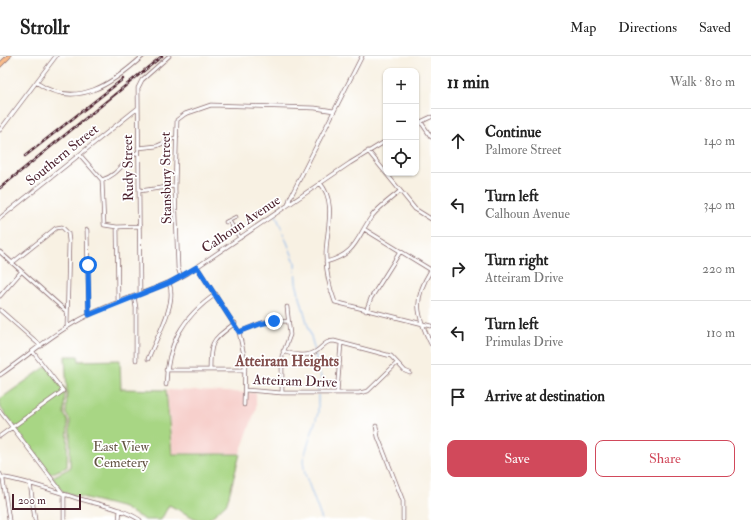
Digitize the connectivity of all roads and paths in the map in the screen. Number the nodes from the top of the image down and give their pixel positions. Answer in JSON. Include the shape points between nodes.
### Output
{"nodes":[{"id":1,"x":9,"y":56,"type":"edge"},
{"id":2,"x":56,"y":56,"type":"edge"},
{"id":3,"x":144,"y":56,"type":"edge"},
{"id":4,"x":169,"y":56,"type":"edge"},
{"id":5,"x":362,"y":56,"type":"edge"},
{"id":6,"x":0,"y":65,"type":"edge"},
{"id":7,"x":37,"y":83,"type":"junction"},
{"id":8,"x":138,"y":108,"type":"junction"},
{"id":9,"x":334,"y":111,"type":"junction"},
{"id":10,"x":430,"y":117,"type":"edge"},
{"id":11,"x":421,"y":122,"type":"joint"},
{"id":12,"x":0,"y":130,"type":"edge"},
{"id":13,"x":177,"y":137,"type":"junction"},
{"id":14,"x":431,"y":137,"type":"edge"},
{"id":15,"x":383,"y":142,"type":"edge"},
{"id":16,"x":138,"y":148,"type":"junction"},
{"id":17,"x":368,"y":151,"type":"junction"},
{"id":18,"x":138,"y":152,"type":"junction"},
{"id":19,"x":80,"y":155,"type":"junction"},
{"id":20,"x":102,"y":180,"type":"junction"},
{"id":21,"x":320,"y":183,"type":"junction"},
{"id":22,"x":175,"y":186,"type":"junction"},
{"id":23,"x":139,"y":191,"type":"junction"},
{"id":24,"x":400,"y":191,"type":"junction"},
{"id":25,"x":288,"y":205,"type":"junction"},
{"id":26,"x":236,"y":217,"type":"dead end"},
{"id":27,"x":0,"y":218,"type":"edge"},
{"id":28,"x":431,"y":218,"type":"edge"},
{"id":29,"x":140,"y":226,"type":"junction"},
{"id":30,"x":117,"y":227,"type":"junction"},
{"id":31,"x":364,"y":229,"type":"junction"},
{"id":32,"x":87,"y":230,"type":"dead end"},
{"id":33,"x":240,"y":238,"type":"junction"},
{"id":34,"x":0,"y":252,"type":"edge"},
{"id":35,"x":400,"y":252,"type":"junction"},
{"id":36,"x":326,"y":262,"type":"junction"},
{"id":37,"x":12,"y":263,"type":"junction"},
{"id":38,"x":197,"y":267,"type":"junction"},
{"id":39,"x":431,"y":270,"type":"edge"},
{"id":40,"x":21,"y":272,"type":"junction"},
{"id":41,"x":181,"y":276,"type":"junction"},
{"id":42,"x":169,"y":283,"type":"junction"},
{"id":43,"x":140,"y":294,"type":"junction"},
{"id":44,"x":216,"y":294,"type":"junction"},
{"id":45,"x":0,"y":296,"type":"edge"},
{"id":46,"x":134,"y":296,"type":"junction"},
{"id":47,"x":118,"y":302,"type":"junction"},
{"id":48,"x":287,"y":307,"type":"dead end"},
{"id":49,"x":0,"y":310,"type":"edge"},
{"id":50,"x":366,"y":311,"type":"junction"},
{"id":51,"x":67,"y":312,"type":"junction"},
{"id":52,"x":89,"y":315,"type":"junction"},
{"id":53,"x":288,"y":321,"type":"junction"},
{"id":54,"x":235,"y":323,"type":"junction"},
{"id":55,"x":422,"y":325,"type":"junction"},
{"id":56,"x":431,"y":326,"type":"edge"},
{"id":57,"x":67,"y":327,"type":"junction"},
{"id":58,"x":239,"y":332,"type":"junction"},
{"id":59,"x":341,"y":343,"type":"junction"},
{"id":60,"x":431,"y":344,"type":"edge"},
{"id":61,"x":41,"y":346,"type":"junction"},
{"id":62,"x":283,"y":351,"type":"junction"},
{"id":63,"x":34,"y":352,"type":"junction"},
{"id":64,"x":136,"y":360,"type":"dead end"},
{"id":65,"x":148,"y":360,"type":"dead end"},
{"id":66,"x":397,"y":363,"type":"junction"},
{"id":67,"x":166,"y":370,"type":"junction"},
{"id":68,"x":210,"y":370,"type":"junction"},
{"id":69,"x":245,"y":370,"type":"junction"},
{"id":70,"x":410,"y":373,"type":"dead end"},
{"id":71,"x":0,"y":375,"type":"edge"},
{"id":72,"x":166,"y":385,"type":"dead end"},
{"id":73,"x":245,"y":390,"type":"junction"},
{"id":74,"x":282,"y":393,"type":"junction"},
{"id":75,"x":336,"y":394,"type":"junction"},
{"id":76,"x":244,"y":406,"type":"dead end"},
{"id":77,"x":0,"y":411,"type":"edge"},
{"id":78,"x":376,"y":426,"type":"dead end"},
{"id":79,"x":13,"y":427,"type":"junction"},
{"id":80,"x":0,"y":436,"type":"edge"},
{"id":81,"x":0,"y":476,"type":"edge"},
{"id":82,"x":30,"y":483,"type":"junction"},
{"id":83,"x":64,"y":495,"type":"junction"},
{"id":84,"x":120,"y":510,"type":"junction"},
{"id":85,"x":10,"y":520,"type":"edge"},
{"id":86,"x":35,"y":520,"type":"edge"},
{"id":87,"x":64,"y":520,"type":"edge"},
{"id":88,"x":118,"y":520,"type":"edge"},
{"id":89,"x":140,"y":520,"type":"edge"},
{"id":90,"x":403,"y":520,"type":"edge"}],
"edges":[{"from":1,"to":6,"type":"main road"},
{"from":2,"to":7,"type":"street"},
{"from":3,"to":7,"type":"street","via":[[111,82],[90,92],[68,94],[51,91]]},
{"from":4,"to":8,"type":"street","name":"Rudy Street","via":[[139,83]]},
{"from":5,"to":9,"type":"street"},
{"from":7,"to":12,"type":"street"},
{"from":8,"to":16,"type":"street","name":"Rudy Street"},
{"from":8,"to":19,"type":"street","name":"Southern Street"},
{"from":9,"to":13,"type":"street","name":"Stansbury Street","via":[[232,104],[204,106],[177,120]]},
{"from":9,"to":25,"type":"street"},
{"from":10,"to":11,"type":"street"},
{"from":11,"to":14,"type":"street"},
{"from":13,"to":16,"type":"street","via":[[157,146]]},
{"from":13,"to":22,"type":"street","name":"Stansbury Street"},
{"from":15,"to":17,"type":"street","name":"Calhoun Avenue"},
{"from":16,"to":18,"type":"street","name":"Rudy Street"},
{"from":17,"to":21,"type":"street","name":"Calhoun Avenue"},
{"from":17,"to":24,"type":"street"},
{"from":18,"to":20,"type":"street","via":[[129,158],[122,169]]},
{"from":18,"to":23,"type":"street","name":"Rudy Street"},
{"from":19,"to":20,"type":"street"},
{"from":19,"to":27,"type":"street","name":"Southern Street"},
{"from":20,"to":30,"type":"street","via":[[104,225]]},
{"from":21,"to":25,"type":"street","name":"Calhoun Avenue"},
{"from":21,"to":36,"type":"street","via":[[326,192],[330,207]]},
{"from":22,"to":23,"type":"street"},
{"from":22,"to":41,"type":"street","name":"Stansbury Street","via":[[178,268]]},
{"from":23,"to":29,"type":"street","name":"Rudy Street"},
{"from":24,"to":28,"type":"street","via":[[417,211]]},
{"from":24,"to":31,"type":"street","via":[[375,212]]},
{"from":25,"to":33,"type":"street","name":"Calhoun Avenue"},
{"from":26,"to":33,"type":"street","via":[[228,221]]},
{"from":29,"to":30,"type":"street"},
{"from":29,"to":43,"type":"street","name":"Rudy Street"},
{"from":30,"to":47,"type":"street"},
{"from":31,"to":35,"type":"street"},
{"from":31,"to":36,"type":"street","via":[[352,249],[339,258]]},
{"from":32,"to":52,"type":"street"},
{"from":33,"to":38,"type":"street","name":"Calhoun Avenue"},
{"from":34,"to":37,"type":"street"},
{"from":35,"to":39,"type":"street"},
{"from":35,"to":50,"type":"street","via":[[371,298]]},
{"from":36,"to":50,"type":"street","via":[[335,302]]},
{"from":37,"to":40,"type":"street"},
{"from":37,"to":51,"type":"street","via":[[52,230],[58,226],[64,228],[69,241]]},
{"from":38,"to":41,"type":"street","name":"Calhoun Avenue"},
{"from":38,"to":44,"type":"street","name":"Atteiram Drive"},
{"from":39,"to":55,"type":"street","via":[[419,294]]},
{"from":40,"to":45,"type":"street"},
{"from":40,"to":51,"type":"street"},
{"from":41,"to":42,"type":"street","name":"Calhoun Avenue"},
{"from":42,"to":43,"type":"street","name":"Calhoun Avenue"},
{"from":42,"to":65,"type":"street","via":[[169,306]]},
{"from":43,"to":46,"type":"street","name":"Calhoun Avenue"},
{"from":44,"to":54,"type":"street","name":"Atteiram Drive"},
{"from":44,"to":67,"type":"street","via":[[198,307],[186,322],[171,349]]},
{"from":46,"to":47,"type":"street","name":"Calhoun Avenue"},
{"from":46,"to":64,"type":"street"},
{"from":47,"to":52,"type":"street","name":"Calhoun Avenue"},
{"from":48,"to":53,"type":"street"},
{"from":49,"to":61,"type":"street"},
{"from":50,"to":55,"type":"street"},
{"from":51,"to":57,"type":"street"},
{"from":52,"to":57,"type":"street","name":"Calhoun Avenue"},
{"from":53,"to":58,"type":"street","via":[[264,322]]},
{"from":53,"to":62,"type":"street","via":[[289,338]]},
{"from":54,"to":58,"type":"street","name":"Atteiram Drive"},
{"from":54,"to":68,"type":"street","via":[[218,334],[213,342],[210,350]]},
{"from":55,"to":56,"type":"street"},
{"from":55,"to":60,"type":"street"},
{"from":57,"to":61,"type":"street","name":"Calhoun Avenue"},
{"from":58,"to":69,"type":"street","name":"Atteiram Drive"},
{"from":59,"to":62,"type":"street","via":[[328,342],[311,354],[291,354]]},
{"from":59,"to":66,"type":"street","via":[[391,356]]},
{"from":59,"to":75,"type":"street"},
{"from":61,"to":63,"type":"street","name":"Calhoun Avenue"},
{"from":62,"to":74,"type":"street"},
{"from":63,"to":71,"type":"street","name":"Calhoun Avenue"},
{"from":63,"to":79,"type":"street","via":[[63,391]]},
{"from":66,"to":70,"type":"street"},
{"from":66,"to":75,"type":"street","name":"Atteiram Drive","via":[[368,391],[359,394]]},
{"from":67,"to":68,"type":"street"},
{"from":67,"to":72,"type":"street"},
{"from":68,"to":69,"type":"street"},
{"from":69,"to":73,"type":"street","name":"Atteiram Drive"},
{"from":73,"to":74,"type":"street","name":"Atteiram Drive"},
{"from":73,"to":76,"type":"street"},
{"from":74,"to":75,"type":"street","name":"Atteiram Drive"},
{"from":77,"to":79,"type":"street"},
{"from":78,"to":90,"type":"street","via":[[403,501]]},
{"from":79,"to":80,"type":"street"},
{"from":79,"to":83,"type":"street"},
{"from":81,"to":82,"type":"street"},
{"from":81,"to":85,"type":"street"},
{"from":82,"to":83,"type":"street"},
{"from":82,"to":86,"type":"street"},
{"from":83,"to":84,"type":"street"},
{"from":83,"to":87,"type":"street"},
{"from":84,"to":88,"type":"street"},
{"from":84,"to":89,"type":"street"}]}
